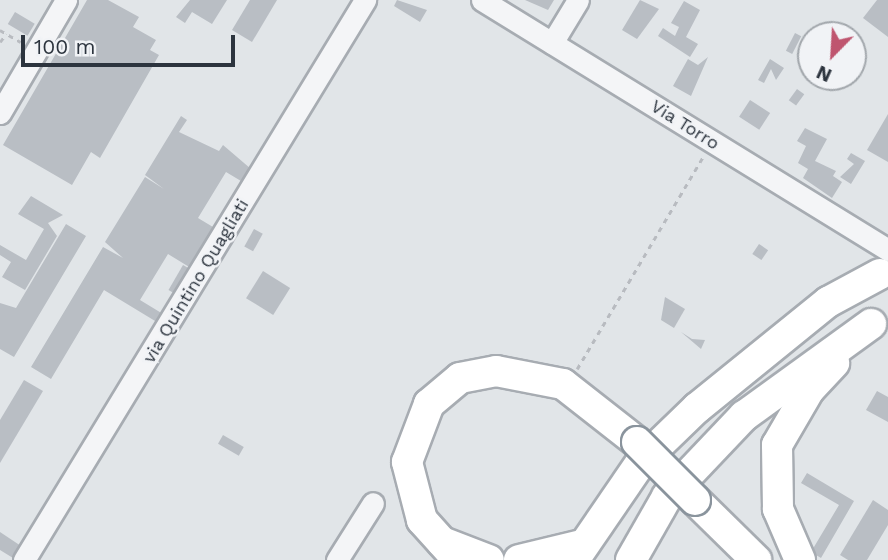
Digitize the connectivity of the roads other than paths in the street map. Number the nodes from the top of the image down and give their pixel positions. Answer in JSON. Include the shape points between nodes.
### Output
{"nodes":[{"id":1,"x":66,"y":0,"type":"edge"},
{"id":2,"x":365,"y":0,"type":"edge"},
{"id":3,"x":482,"y":0,"type":"edge"},
{"id":4,"x":578,"y":0,"type":"edge"},
{"id":5,"x":552,"y":43,"type":"junction"},
{"id":6,"x":0,"y":113,"type":"edge"},
{"id":7,"x":880,"y":255,"type":"edge"},
{"id":8,"x":373,"y":503,"type":"dead end"},
{"id":9,"x":448,"y":550,"type":"edge"},
{"id":10,"x":578,"y":552,"type":"edge"},
{"id":11,"x":23,"y":560,"type":"edge"},
{"id":12,"x":337,"y":560,"type":"edge"},
{"id":13,"x":489,"y":560,"type":"edge"},
{"id":14,"x":519,"y":560,"type":"edge"},
{"id":15,"x":631,"y":560,"type":"edge"},
{"id":16,"x":756,"y":560,"type":"edge"},
{"id":17,"x":800,"y":560,"type":"edge"}],
"edges":[{"from":1,"to":6,"type":"street"},
{"from":2,"to":11,"type":"street","name":"via Quintino Quagliati"},
{"from":3,"to":5,"type":"street","name":"Via Torro"},
{"from":4,"to":5,"type":"street"},
{"from":5,"to":7,"type":"street","name":"Via Torro","via":[[712,141]]},
{"from":7,"to":10,"type":"highway","via":[[698,408],[641,462]]},
{"from":8,"to":12,"type":"street"},
{"from":9,"to":13,"type":"highway"},
{"from":9,"to":16,"type":"highway","bridge":true,"via":[[411,497],[407,462],[429,404],[460,378],[496,371],[563,384],[637,442]]},
{"from":10,"to":14,"type":"highway"},
{"from":15,"to":17,"type":"highway","via":[[667,498],[744,416],[871,324],[809,390],[777,445],[778,509]]}]}
